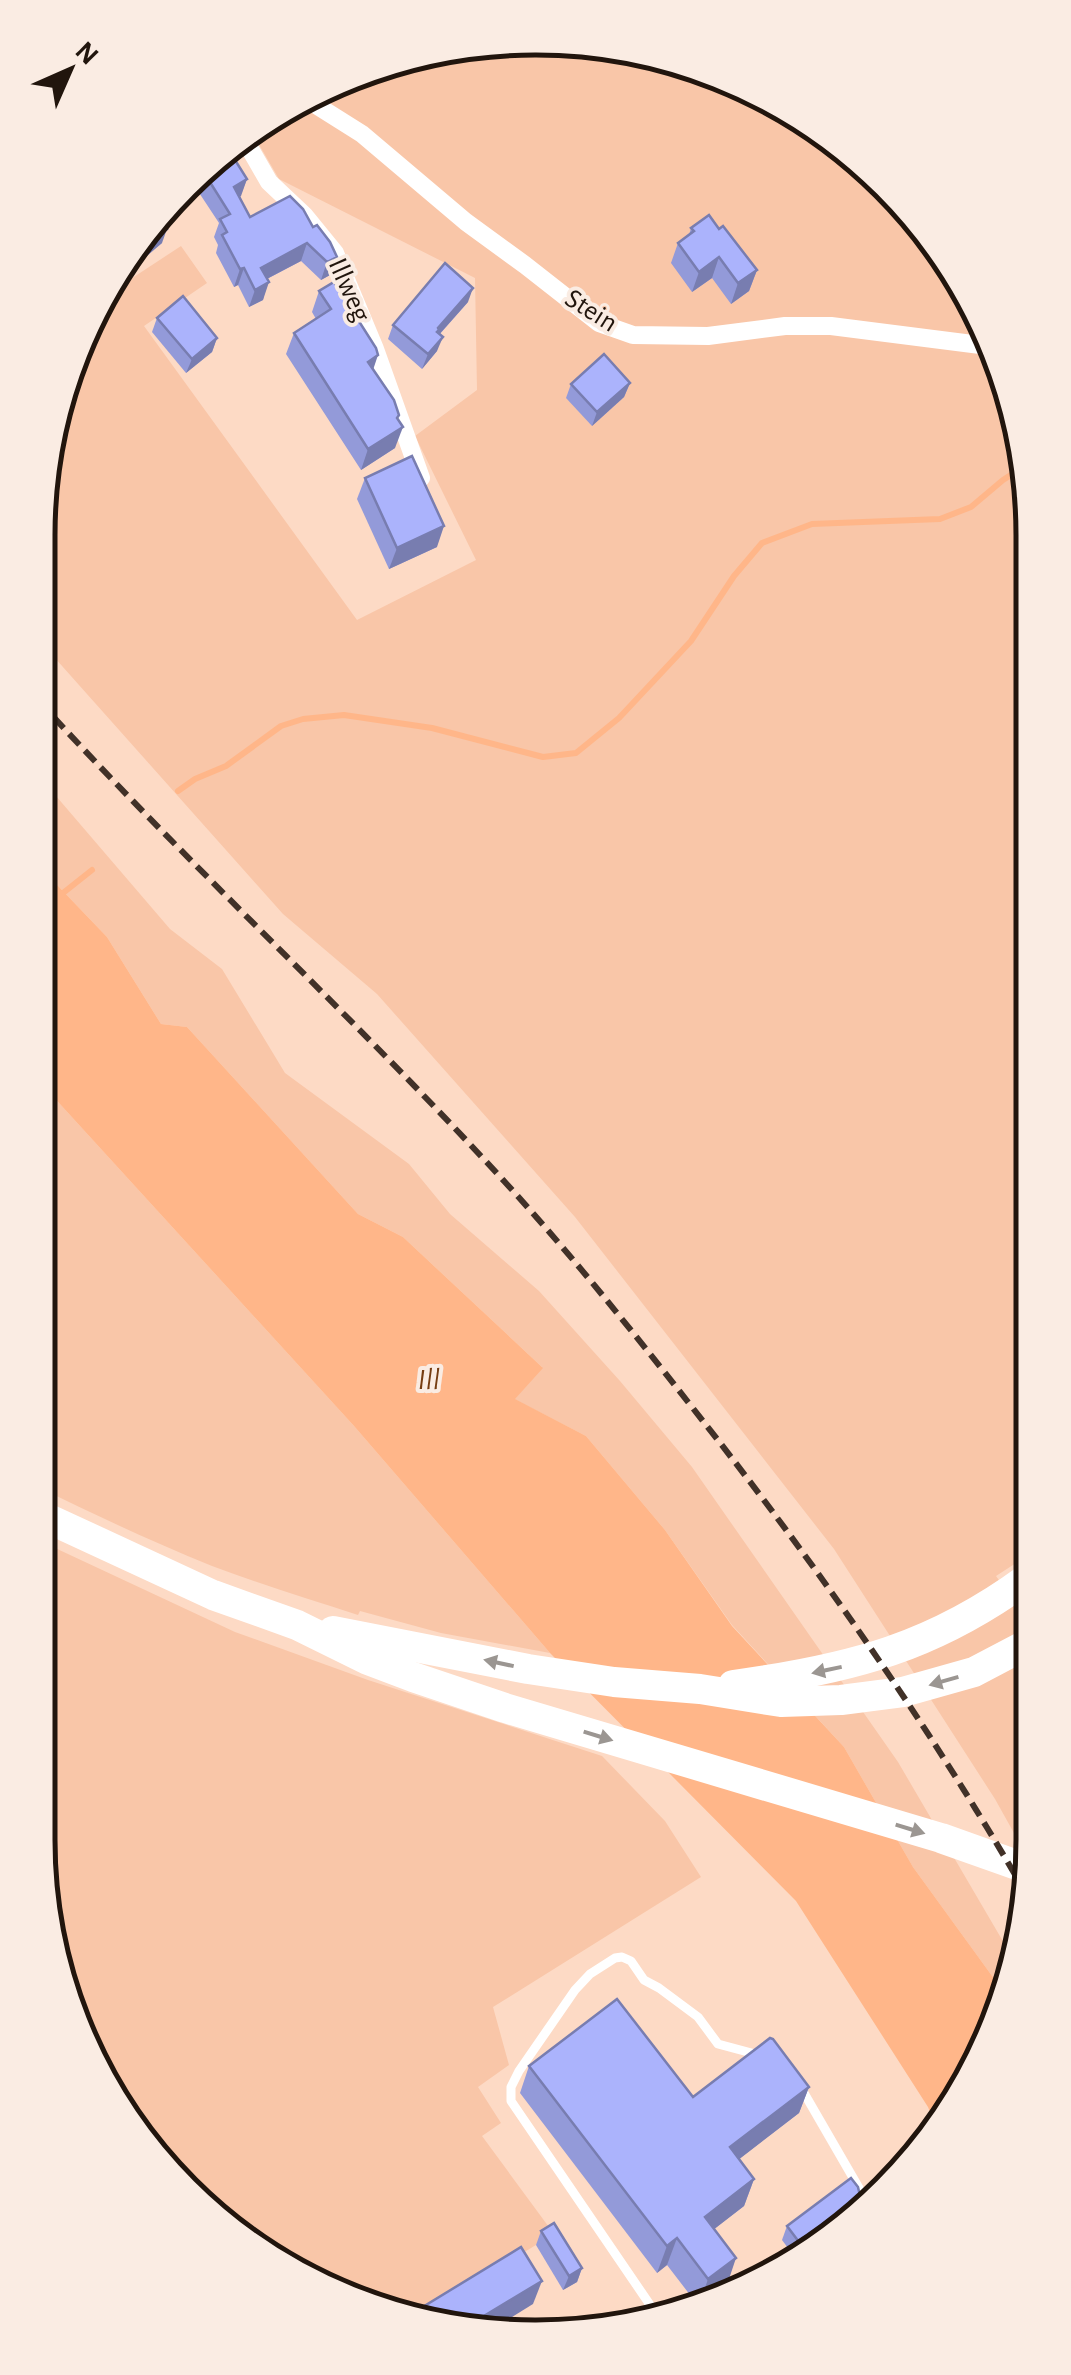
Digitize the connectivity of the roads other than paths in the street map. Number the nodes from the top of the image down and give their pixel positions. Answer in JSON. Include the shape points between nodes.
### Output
{"nodes":[{"id":1,"x":319,"y":107,"type":"edge"},
{"id":2,"x":250,"y":149,"type":"edge"},
{"id":3,"x":976,"y":345,"type":"edge"},
{"id":4,"x":429,"y":499,"type":"edge"},
{"id":5,"x":55,"y":1522,"type":"edge"},
{"id":6,"x":1016,"y":1586,"type":"edge"},
{"id":7,"x":297,"y":1624,"type":"junction"},
{"id":8,"x":1016,"y":1650,"type":"edge"},
{"id":9,"x":700,"y":1690,"type":"junction"},
{"id":10,"x":1015,"y":1864,"type":"edge"},
{"id":11,"x":775,"y":2060,"type":"edge"},
{"id":12,"x":798,"y":2080,"type":"edge"},
{"id":13,"x":860,"y":2193,"type":"edge"},
{"id":14,"x":651,"y":2306,"type":"edge"}],
"edges":[{"from":1,"to":3,"type":"street","name":"Stein","via":[[600,323],[633,335],[832,326]]},
{"from":2,"to":4,"type":"street","name":"Illweg","via":[[270,182],[335,252]]},
{"from":5,"to":7,"type":"highway","via":[[213,1595]]},
{"from":6,"to":9,"type":"highway","one_way":true,"via":[[980,1612],[890,1652],[833,1669]]},
{"from":9,"to":7,"type":"highway","one_way":true,"via":[[597,1680]]},
{"from":7,"to":10,"type":"highway","one_way":true,"via":[[414,1678]]},
{"from":8,"to":9,"type":"highway","one_way":true,"via":[[974,1672],[841,1700],[781,1702]]},
{"from":11,"to":14,"type":"lane","via":[[718,2044],[698,2017],[644,1980],[632,1961],[615,1958],[574,1990],[519,2071],[511,2101]]},
{"from":12,"to":13,"type":"lane"}]}
